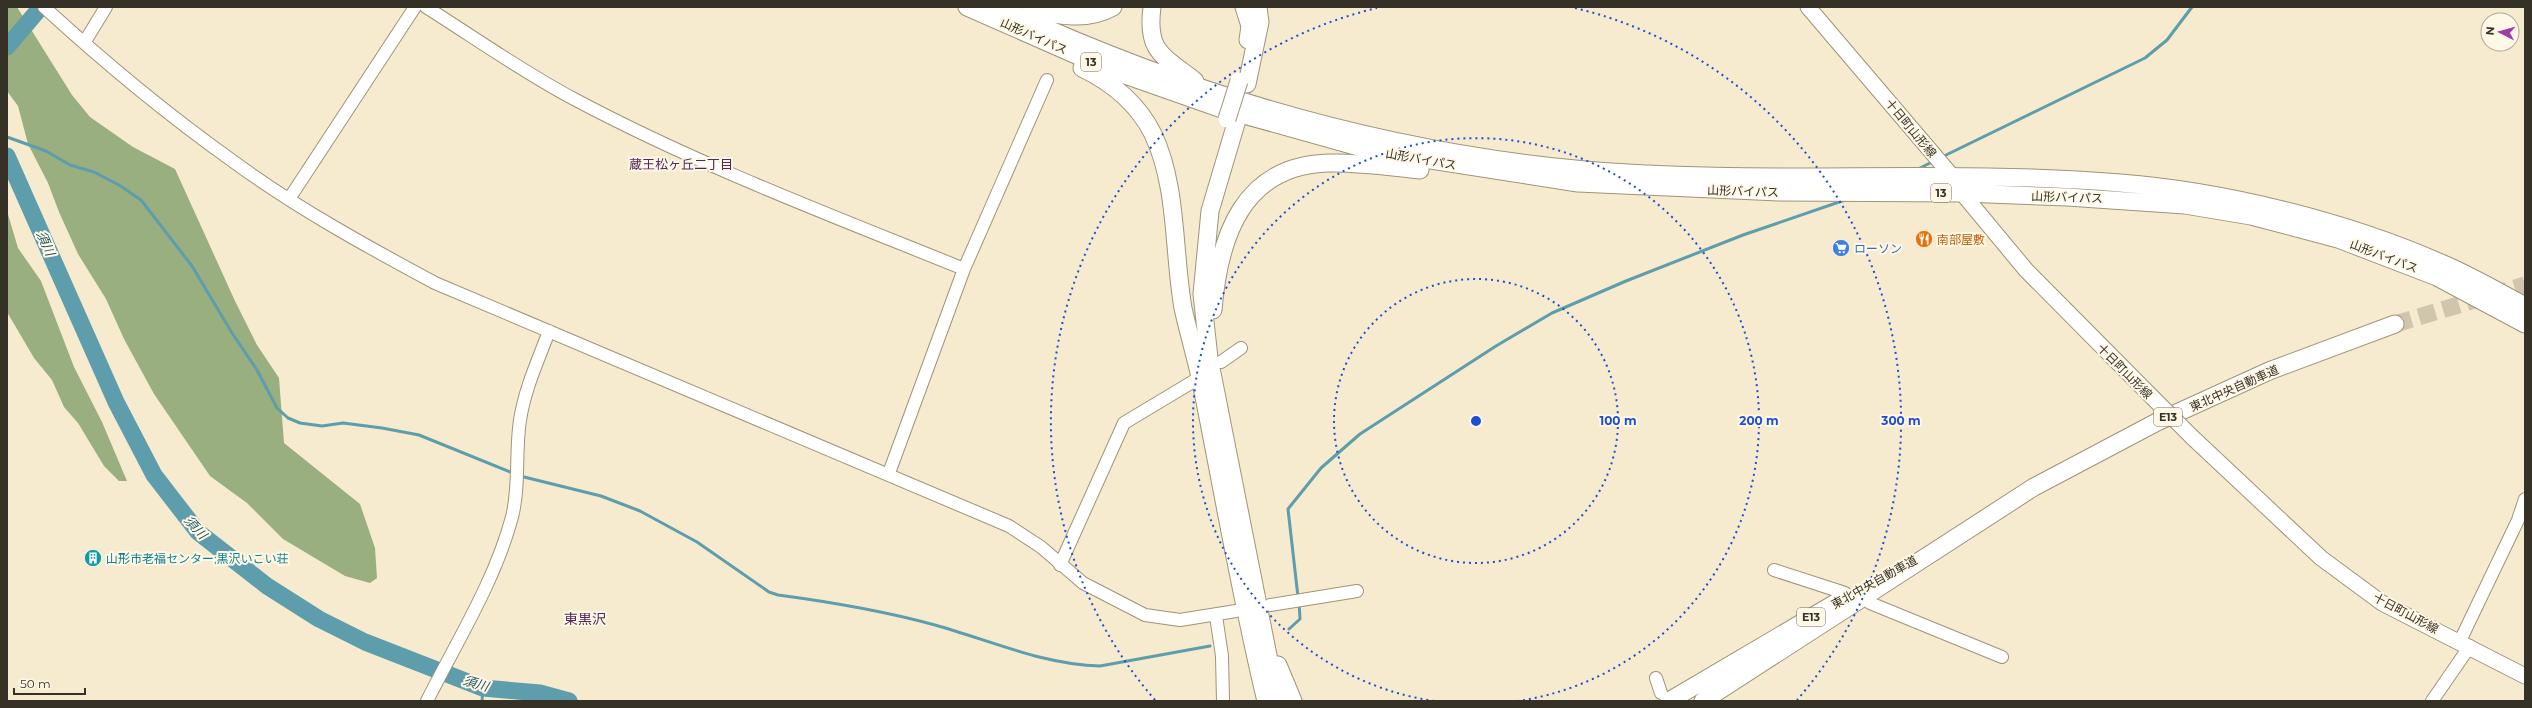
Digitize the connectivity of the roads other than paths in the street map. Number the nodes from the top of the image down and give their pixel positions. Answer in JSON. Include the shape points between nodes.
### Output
{"nodes":[{"id":1,"x":106,"y":7,"type":"edge"},
{"id":2,"x":415,"y":7,"type":"edge"},
{"id":3,"x":426,"y":7,"type":"edge"},
{"id":4,"x":956,"y":7,"type":"edge"},
{"id":5,"x":967,"y":7,"type":"edge"},
{"id":6,"x":1000,"y":7,"type":"edge"},
{"id":7,"x":1030,"y":7,"type":"edge"},
{"id":8,"x":1113,"y":7,"type":"edge"},
{"id":9,"x":1152,"y":7,"type":"edge"},
{"id":10,"x":1244,"y":7,"type":"edge"},
{"id":11,"x":1258,"y":7,"type":"edge"},
{"id":12,"x":1808,"y":7,"type":"edge"},
{"id":13,"x":48,"y":11,"type":"edge"},
{"id":14,"x":84,"y":43,"type":"junction"},
{"id":15,"x":1047,"y":80,"type":"dead end"},
{"id":16,"x":1243,"y":82,"type":"junction"},
{"id":17,"x":1206,"y":89,"type":"junction"},
{"id":18,"x":1232,"y":119,"type":"junction"},
{"id":19,"x":1952,"y":176,"type":"junction"},
{"id":20,"x":1546,"y":179,"type":"junction"},
{"id":21,"x":1962,"y":193,"type":"junction"},
{"id":22,"x":290,"y":198,"type":"junction"},
{"id":23,"x":964,"y":269,"type":"junction"},
{"id":24,"x":2525,"y":306,"type":"edge"},
{"id":25,"x":2395,"y":324,"type":"tunnel mouth"},
{"id":26,"x":2525,"y":324,"type":"edge"},
{"id":27,"x":549,"y":331,"type":"junction"},
{"id":28,"x":1241,"y":348,"type":"dead end"},
{"id":29,"x":1215,"y":360,"type":"junction"},
{"id":30,"x":1197,"y":379,"type":"junction"},
{"id":31,"x":889,"y":473,"type":"junction"},
{"id":32,"x":2525,"y":499,"type":"edge"},
{"id":33,"x":1954,"y":536,"type":"junction"},
{"id":34,"x":1060,"y":565,"type":"junction"},
{"id":35,"x":1774,"y":570,"type":"dead end"},
{"id":36,"x":1357,"y":591,"type":"dead end"},
{"id":37,"x":1857,"y":600,"type":"junction"},
{"id":38,"x":1270,"y":605,"type":"dead end"},
{"id":39,"x":1236,"y":612,"type":"dead end"},
{"id":40,"x":1216,"y":616,"type":"junction"},
{"id":41,"x":1257,"y":629,"type":"junction"},
{"id":42,"x":2465,"y":644,"type":"junction"},
{"id":43,"x":2002,"y":657,"type":"dead end"},
{"id":44,"x":2525,"y":676,"type":"edge"},
{"id":45,"x":1656,"y":678,"type":"dead end"},
{"id":46,"x":429,"y":697,"type":"edge"},
{"id":47,"x":1662,"y":698,"type":"edge"},
{"id":48,"x":1223,"y":701,"type":"edge"},
{"id":49,"x":1255,"y":701,"type":"edge"},
{"id":50,"x":1266,"y":701,"type":"edge"},
{"id":51,"x":1277,"y":701,"type":"edge"},
{"id":52,"x":1292,"y":701,"type":"edge"},
{"id":53,"x":1703,"y":701,"type":"edge"},
{"id":54,"x":1719,"y":701,"type":"edge"},
{"id":55,"x":2432,"y":701,"type":"edge"}],
"edges":[{"from":1,"to":14,"type":"street"},
{"from":2,"to":22,"type":"street"},
{"from":3,"to":23,"type":"street","via":[[573,98],[621,123],[735,175]]},
{"from":4,"to":30,"type":"highway","via":[[1104,80],[1129,99],[1152,133],[1165,169],[1184,308]]},
{"from":5,"to":20,"type":"highway","name":"山形バイパス","number":"13","via":[[1108,69],[1255,119],[1373,151]]},
{"from":6,"to":17,"type":"highway","name":"山形バイパス","number":"13","via":[[1112,56]]},
{"from":7,"to":8,"type":"highway","via":[[1045,12],[1086,17]]},
{"from":9,"to":17,"type":"highway","via":[[1150,26],[1153,42],[1168,63]]},
{"from":10,"to":16,"type":"highway","via":[[1250,26]]},
{"from":11,"to":16,"type":"highway","via":[[1260,22]]},
{"from":12,"to":19,"type":"main road","name":"十日町山形線"},
{"from":13,"to":14,"type":"street"},
{"from":14,"to":22,"type":"street","via":[[235,163]]},
{"from":15,"to":23,"type":"street"},
{"from":16,"to":18,"type":"highway"},
{"from":17,"to":19,"type":"highway","name":"山形バイパス","number":"13","via":[[1409,145],[1478,157],[1576,169],[1777,178]]},
{"from":18,"to":29,"type":"highway","via":[[1210,211],[1202,294]]},
{"from":18,"to":30,"type":"highway","via":[[1203,206],[1199,230],[1195,308]]},
{"from":19,"to":21,"type":"main road","name":"十日町山形線"},
{"from":19,"to":24,"type":"highway","name":"山形バイパス","number":"13","via":[[2124,183],[2248,203],[2343,227],[2391,244],[2442,263]]},
{"from":20,"to":21,"type":"highway","name":"山形バイパス","number":"13","via":[[1578,183],[1779,192]]},
{"from":20,"to":29,"type":"highway","via":[[1329,163],[1307,165],[1277,174],[1258,188],[1239,209],[1225,239],[1215,285]]},
{"from":21,"to":26,"type":"highway","name":"山形バイパス","number":"13","via":[[2171,204],[2286,224],[2388,256],[2437,277]]},
{"from":21,"to":42,"type":"main road","name":"十日町山形線","bridge":true,"via":[[2026,270],[2192,438],[2321,558],[2382,602]]},
{"from":22,"to":27,"type":"street","via":[[370,248],[435,283]]},
{"from":23,"to":31,"type":"street"},
{"from":25,"to":33,"type":"highway","name":"東北中央自動車道","number":"E13","via":[[2269,371],[2157,422],[2034,487]]},
{"from":27,"to":31,"type":"street"},
{"from":27,"to":46,"type":"street","via":[[528,382],[520,421],[519,468],[512,515],[505,540],[491,574]]},
{"from":28,"to":29,"type":"street"},
{"from":29,"to":41,"type":"highway"},
{"from":30,"to":34,"type":"street","via":[[1124,424]]},
{"from":30,"to":41,"type":"highway"},
{"from":31,"to":34,"type":"street","via":[[1010,526],[1042,548]]},
{"from":32,"to":42,"type":"street"},
{"from":33,"to":37,"type":"highway","name":"東北中央自動車道","number":"E13"},
{"from":33,"to":47,"type":"highway","name":"東北中央自動車道","number":"E13","via":[[1799,624],[1724,660]]},
{"from":34,"to":40,"type":"street","via":[[1083,584],[1146,615],[1180,620]]},
{"from":35,"to":37,"type":"street"},
{"from":36,"to":38,"type":"street"},
{"from":37,"to":43,"type":"street"},
{"from":37,"to":53,"type":"highway","name":"東北中央自動車道","number":"E13"},
{"from":37,"to":54,"type":"highway"},
{"from":39,"to":40,"type":"street"},
{"from":40,"to":48,"type":"street","via":[[1222,656]]},
{"from":41,"to":49,"type":"highway"},
{"from":41,"to":50,"type":"highway"},
{"from":41,"to":51,"type":"highway"},
{"from":41,"to":52,"type":"highway"},
{"from":42,"to":44,"type":"main road","name":"十日町山形線"},
{"from":42,"to":55,"type":"street"},
{"from":45,"to":47,"type":"street"}]}
